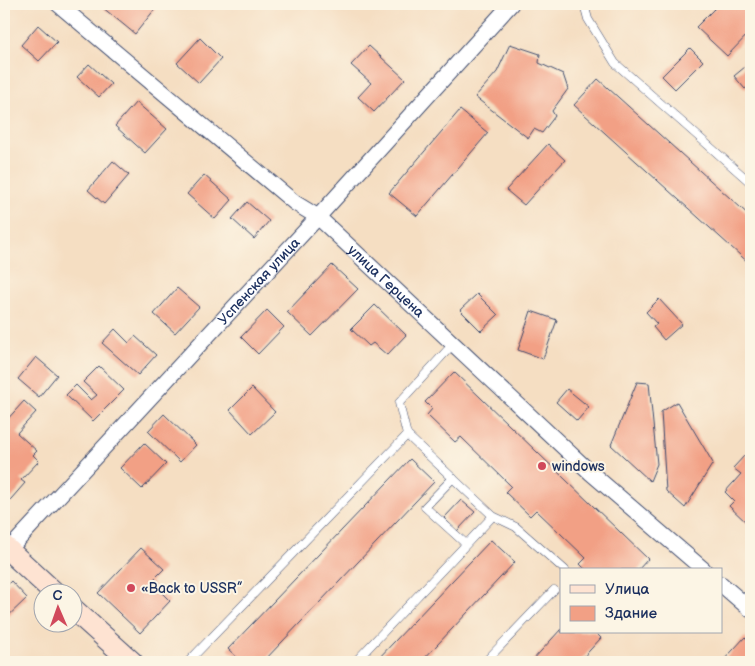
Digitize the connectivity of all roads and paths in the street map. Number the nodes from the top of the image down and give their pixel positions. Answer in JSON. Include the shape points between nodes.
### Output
{"nodes":[{"id":1,"x":58,"y":4,"type":"edge"},
{"id":2,"x":511,"y":4,"type":"edge"},
{"id":3,"x":584,"y":4,"type":"edge"},
{"id":4,"x":751,"y":183,"type":"edge"},
{"id":5,"x":318,"y":217,"type":"junction"},
{"id":6,"x":453,"y":344,"type":"junction"},
{"id":7,"x":407,"y":435,"type":"junction"},
{"id":8,"x":452,"y":478,"type":"junction"},
{"id":9,"x":493,"y":516,"type":"junction"},
{"id":10,"x":466,"y":544,"type":"junction"},
{"id":11,"x":5,"y":551,"type":"edge"},
{"id":12,"x":563,"y":568,"type":"edge"},
{"id":13,"x":702,"y":568,"type":"edge"},
{"id":14,"x":44,"y":584,"type":"edge"},
{"id":15,"x":722,"y":585,"type":"edge"},
{"id":16,"x":554,"y":590,"type":"dead end"},
{"id":17,"x":751,"y":610,"type":"edge"},
{"id":18,"x":82,"y":617,"type":"edge"},
{"id":19,"x":132,"y":662,"type":"edge"},
{"id":20,"x":188,"y":662,"type":"edge"},
{"id":21,"x":355,"y":662,"type":"edge"},
{"id":22,"x":485,"y":662,"type":"edge"}],
"edges":[{"from":1,"to":5,"type":"street","name":"улица Герцена","via":[[295,203]]},
{"from":2,"to":5,"type":"street","name":"Успенская улица"},
{"from":3,"to":4,"type":"lane","via":[[588,19],[615,63]]},
{"from":5,"to":6,"type":"street","name":"улица Герцена"},
{"from":5,"to":11,"type":"street","name":"Успенская улица"},
{"from":6,"to":7,"type":"lane","via":[[398,403]]},
{"from":6,"to":13,"type":"street","name":"улица Герцена","via":[[591,473]]},
{"from":7,"to":8,"type":"lane"},
{"from":7,"to":20,"type":"lane"},
{"from":8,"to":9,"type":"lane"},
{"from":8,"to":10,"type":"lane","via":[[426,507]]},
{"from":9,"to":10,"type":"lane"},
{"from":9,"to":12,"type":"lane","via":[[516,527]]},
{"from":10,"to":21,"type":"lane"},
{"from":11,"to":14,"type":"street"},
{"from":15,"to":17,"type":"street"},
{"from":16,"to":22,"type":"lane"},
{"from":18,"to":19,"type":"street"}]}
